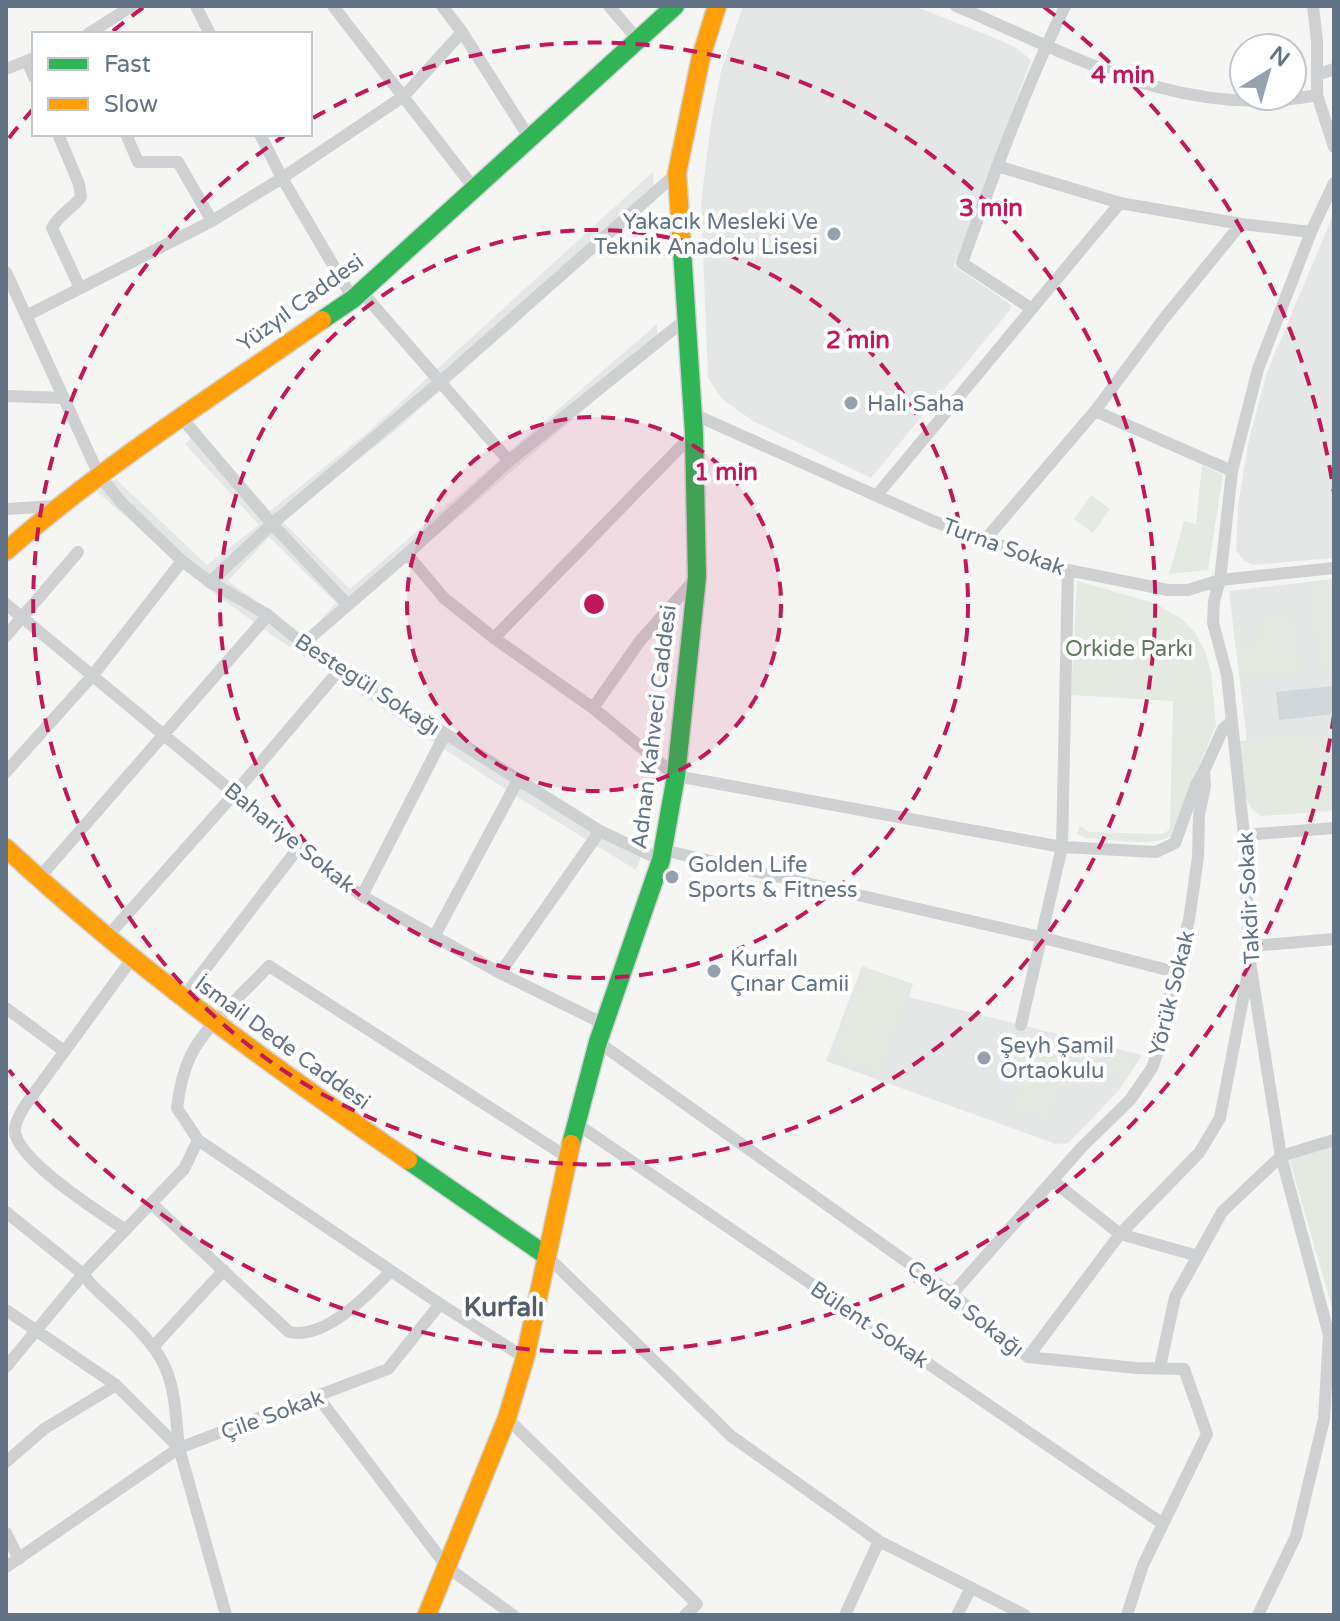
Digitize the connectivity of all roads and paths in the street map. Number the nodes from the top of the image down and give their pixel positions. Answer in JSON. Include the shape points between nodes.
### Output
{"nodes":[{"id":1,"x":132,"y":6,"type":"edge"},
{"id":2,"x":196,"y":6,"type":"edge"},
{"id":3,"x":333,"y":6,"type":"edge"},
{"id":4,"x":442,"y":6,"type":"edge"},
{"id":5,"x":609,"y":6,"type":"edge"},
{"id":6,"x":675,"y":6,"type":"edge"},
{"id":7,"x":717,"y":6,"type":"edge"},
{"id":8,"x":956,"y":6,"type":"edge"},
{"id":9,"x":1065,"y":6,"type":"edge"},
{"id":10,"x":1313,"y":6,"type":"edge"},
{"id":11,"x":973,"y":9,"type":"edge"},
{"id":12,"x":91,"y":32,"type":"edge"},
{"id":13,"x":209,"y":32,"type":"edge"},
{"id":14,"x":462,"y":32,"type":"junction"},
{"id":15,"x":639,"y":41,"type":"junction"},
{"id":16,"x":1045,"y":47,"type":"junction"},
{"id":17,"x":31,"y":59,"type":"edge"},
{"id":18,"x":6,"y":69,"type":"edge"},
{"id":19,"x":1334,"y":69,"type":"edge"},
{"id":20,"x":1317,"y":75,"type":"junction"},
{"id":21,"x":1317,"y":95,"type":"junction"},
{"id":22,"x":404,"y":96,"type":"junction"},
{"id":23,"x":59,"y":136,"type":"edge"},
{"id":24,"x":127,"y":136,"type":"edge"},
{"id":25,"x":261,"y":136,"type":"edge"},
{"id":26,"x":530,"y":139,"type":"junction"},
{"id":27,"x":1334,"y":147,"type":"edge"},
{"id":28,"x":997,"y":166,"type":"junction"},
{"id":29,"x":677,"y":173,"type":"junction"},
{"id":30,"x":282,"y":178,"type":"junction"},
{"id":31,"x":1334,"y":183,"type":"edge"},
{"id":32,"x":474,"y":188,"type":"junction"},
{"id":33,"x":1120,"y":203,"type":"junction"},
{"id":34,"x":212,"y":221,"type":"junction"},
{"id":35,"x":1241,"y":224,"type":"junction"},
{"id":36,"x":1311,"y":232,"type":"junction"},
{"id":37,"x":6,"y":272,"type":"edge"},
{"id":38,"x":80,"y":288,"type":"junction"},
{"id":39,"x":357,"y":295,"type":"junction"},
{"id":40,"x":1032,"y":309,"type":"junction"},
{"id":41,"x":26,"y":316,"type":"junction"},
{"id":42,"x":685,"y":320,"type":"junction"},
{"id":43,"x":440,"y":382,"type":"junction"},
{"id":44,"x":6,"y":396,"type":"edge"},
{"id":45,"x":63,"y":398,"type":"junction"},
{"id":46,"x":1095,"y":411,"type":"junction"},
{"id":47,"x":180,"y":416,"type":"junction"},
{"id":48,"x":694,"y":424,"type":"junction"},
{"id":49,"x":509,"y":461,"type":"junction"},
{"id":50,"x":1232,"y":471,"type":"junction"},
{"id":51,"x":99,"y":475,"type":"junction"},
{"id":52,"x":877,"y":495,"type":"junction"},
{"id":53,"x":57,"y":506,"type":"junction"},
{"id":54,"x":6,"y":509,"type":"edge"},
{"id":55,"x":272,"y":524,"type":"junction"},
{"id":56,"x":984,"y":541,"type":"junction"},
{"id":57,"x":6,"y":551,"type":"edge"},
{"id":58,"x":78,"y":552,"type":"dead end"},
{"id":59,"x":407,"y":554,"type":"junction"},
{"id":60,"x":182,"y":561,"type":"junction"},
{"id":61,"x":1334,"y":568,"type":"edge"},
{"id":62,"x":1068,"y":570,"type":"junction"},
{"id":63,"x":697,"y":577,"type":"junction"},
{"id":64,"x":1220,"y":580,"type":"junction"},
{"id":65,"x":210,"y":582,"type":"junction"},
{"id":66,"x":6,"y":604,"type":"edge"},
{"id":67,"x":347,"y":604,"type":"junction"},
{"id":68,"x":268,"y":615,"type":"junction"},
{"id":69,"x":23,"y":616,"type":"junction"},
{"id":70,"x":6,"y":636,"type":"edge"},
{"id":71,"x":494,"y":638,"type":"junction"},
{"id":72,"x":303,"y":644,"type":"junction"},
{"id":73,"x":341,"y":668,"type":"junction"},
{"id":74,"x":93,"y":675,"type":"junction"},
{"id":75,"x":593,"y":708,"type":"junction"},
{"id":76,"x":1232,"y":721,"type":"junction"},
{"id":77,"x":445,"y":734,"type":"junction"},
{"id":78,"x":163,"y":735,"type":"junction"},
{"id":79,"x":1204,"y":771,"type":"junction"},
{"id":80,"x":6,"y":772,"type":"edge"},
{"id":81,"x":676,"y":776,"type":"junction"},
{"id":82,"x":518,"y":780,"type":"junction"},
{"id":83,"x":235,"y":793,"type":"junction"},
{"id":84,"x":1334,"y":828,"type":"edge"},
{"id":85,"x":600,"y":831,"type":"junction"},
{"id":86,"x":1244,"y":835,"type":"junction"},
{"id":87,"x":299,"y":847,"type":"junction"},
{"id":88,"x":1062,"y":847,"type":"junction"},
{"id":89,"x":6,"y":848,"type":"edge"},
{"id":90,"x":662,"y":855,"type":"junction"},
{"id":91,"x":38,"y":879,"type":"junction"},
{"id":92,"x":362,"y":896,"type":"junction"},
{"id":93,"x":435,"y":935,"type":"junction"},
{"id":94,"x":1040,"y":937,"type":"junction"},
{"id":95,"x":106,"y":938,"type":"junction"},
{"id":96,"x":1334,"y":939,"type":"edge"},
{"id":97,"x":1251,"y":946,"type":"junction"},
{"id":98,"x":131,"y":960,"type":"junction"},
{"id":99,"x":1250,"y":962,"type":"junction"},
{"id":100,"x":1175,"y":972,"type":"junction"},
{"id":101,"x":500,"y":973,"type":"junction"},
{"id":102,"x":182,"y":999,"type":"junction"},
{"id":103,"x":6,"y":1008,"type":"edge"},
{"id":104,"x":604,"y":1024,"type":"junction"},
{"id":105,"x":214,"y":1025,"type":"junction"},
{"id":106,"x":1021,"y":1025,"type":"dead end"},
{"id":107,"x":598,"y":1042,"type":"junction"},
{"id":108,"x":64,"y":1051,"type":"junction"},
{"id":109,"x":577,"y":1124,"type":"junction"},
{"id":110,"x":198,"y":1140,"type":"junction"},
{"id":111,"x":1334,"y":1140,"type":"edge"},
{"id":112,"x":1281,"y":1156,"type":"junction"},
{"id":113,"x":567,"y":1157,"type":"junction"},
{"id":114,"x":1053,"y":1181,"type":"junction"},
{"id":115,"x":152,"y":1204,"type":"junction"},
{"id":116,"x":6,"y":1212,"type":"edge"},
{"id":117,"x":126,"y":1230,"type":"junction"},
{"id":118,"x":1120,"y":1234,"type":"junction"},
{"id":119,"x":547,"y":1256,"type":"junction"},
{"id":120,"x":1198,"y":1256,"type":"junction"},
{"id":121,"x":224,"y":1270,"type":"junction"},
{"id":122,"x":391,"y":1271,"type":"junction"},
{"id":123,"x":83,"y":1274,"type":"junction"},
{"id":124,"x":952,"y":1294,"type":"junction"},
{"id":125,"x":440,"y":1304,"type":"junction"},
{"id":126,"x":6,"y":1310,"type":"edge"},
{"id":127,"x":38,"y":1329,"type":"junction"},
{"id":128,"x":153,"y":1347,"type":"junction"},
{"id":129,"x":1028,"y":1357,"type":"junction"},
{"id":130,"x":525,"y":1358,"type":"junction"},
{"id":131,"x":1331,"y":1359,"type":"edge"},
{"id":132,"x":6,"y":1367,"type":"edge"},
{"id":133,"x":1160,"y":1367,"type":"junction"},
{"id":134,"x":116,"y":1385,"type":"junction"},
{"id":135,"x":318,"y":1397,"type":"junction"},
{"id":136,"x":1329,"y":1416,"type":"edge"},
{"id":137,"x":507,"y":1418,"type":"junction"},
{"id":138,"x":179,"y":1448,"type":"junction"},
{"id":139,"x":6,"y":1462,"type":"edge"},
{"id":140,"x":1163,"y":1524,"type":"junction"},
{"id":141,"x":6,"y":1533,"type":"edge"},
{"id":142,"x":879,"y":1541,"type":"junction"},
{"id":143,"x":19,"y":1559,"type":"junction"},
{"id":144,"x":6,"y":1567,"type":"edge"},
{"id":145,"x":447,"y":1567,"type":"junction"},
{"id":146,"x":971,"y":1588,"type":"junction"},
{"id":147,"x":226,"y":1615,"type":"edge"},
{"id":148,"x":427,"y":1615,"type":"edge"},
{"id":149,"x":513,"y":1615,"type":"edge"},
{"id":150,"x":685,"y":1615,"type":"edge"},
{"id":151,"x":845,"y":1615,"type":"edge"},
{"id":152,"x":957,"y":1615,"type":"edge"},
{"id":153,"x":1025,"y":1615,"type":"edge"},
{"id":154,"x":1127,"y":1615,"type":"edge"},
{"id":155,"x":1258,"y":1615,"type":"edge"}],
"edges":[{"from":1,"to":12,"type":"street"},
{"from":2,"to":13,"type":"street"},
{"from":3,"to":22,"type":"street"},
{"from":4,"to":14,"type":"street"},
{"from":5,"to":15,"type":"street"},
{"from":6,"to":15,"type":"main road","name":"Yüzyıl Caddesi"},
{"from":7,"to":29,"type":"main road","name":"Adnan Kahveci Caddesi"},
{"from":8,"to":11,"type":"street"},
{"from":9,"to":16,"type":"street"},
{"from":10,"to":20,"type":"street"},
{"from":11,"to":16,"type":"street"},
{"from":14,"to":22,"type":"street"},
{"from":14,"to":26,"type":"street"},
{"from":15,"to":26,"type":"main road","name":"Yüzyıl Caddesi"},
{"from":16,"to":21,"type":"street","via":[[1139,82],[1216,101]]},
{"from":16,"to":28,"type":"street"},
{"from":17,"to":18,"type":"street"},
{"from":19,"to":20,"type":"street"},
{"from":20,"to":21,"type":"street"},
{"from":21,"to":27,"type":"street"},
{"from":22,"to":30,"type":"street"},
{"from":22,"to":32,"type":"street"},
{"from":23,"to":38,"type":"street","via":[[81,197],[52,228]]},
{"from":24,"to":34,"type":"street","via":[[138,162],[178,162]]},
{"from":25,"to":30,"type":"street"},
{"from":26,"to":32,"type":"main road","name":"Yüzyıl Caddesi"},
{"from":28,"to":33,"type":"street"},
{"from":28,"to":40,"type":"street","via":[[962,263]]},
{"from":29,"to":42,"type":"main road","name":"Adnan Kahveci Caddesi"},
{"from":29,"to":43,"type":"street"},
{"from":30,"to":34,"type":"street"},
{"from":30,"to":39,"type":"street"},
{"from":31,"to":36,"type":"street","name":"Takdir Sokak"},
{"from":32,"to":39,"type":"main road","name":"Yüzyıl Caddesi"},
{"from":33,"to":35,"type":"street"},
{"from":33,"to":40,"type":"street"},
{"from":34,"to":38,"type":"street"},
{"from":35,"to":36,"type":"street"},
{"from":35,"to":46,"type":"street"},
{"from":36,"to":50,"type":"street","name":"Takdir Sokak","via":[[1258,369]]},
{"from":37,"to":41,"type":"street","name":"Bestegül Sokağı"},
{"from":38,"to":41,"type":"street"},
{"from":39,"to":43,"type":"street"},
{"from":39,"to":47,"type":"main road","name":"Yüzyıl Caddesi"},
{"from":40,"to":52,"type":"street"},
{"from":41,"to":45,"type":"street","name":"Bestegül Sokağı"},
{"from":42,"to":48,"type":"main road","name":"Adnan Kahveci Caddesi"},
{"from":42,"to":49,"type":"street"},
{"from":43,"to":49,"type":"street"},
{"from":43,"to":55,"type":"street"},
{"from":44,"to":45,"type":"street"},
{"from":45,"to":51,"type":"street","name":"Bestegül Sokağı"},
{"from":46,"to":50,"type":"street"},
{"from":46,"to":56,"type":"street"},
{"from":47,"to":51,"type":"main road","name":"Yüzyıl Caddesi"},
{"from":47,"to":55,"type":"street"},
{"from":48,"to":52,"type":"street","name":"Turna Sokak"},
{"from":48,"to":63,"type":"main road","name":"Adnan Kahveci Caddesi"},
{"from":48,"to":71,"type":"street"},
{"from":49,"to":59,"type":"street"},
{"from":50,"to":64,"type":"street","name":"Takdir Sokak"},
{"from":51,"to":53,"type":"main road","name":"Yüzyıl Caddesi"},
{"from":51,"to":60,"type":"street","name":"Bestegül Sokağı"},
{"from":52,"to":56,"type":"street","name":"Turna Sokak"},
{"from":53,"to":54,"type":"street"},
{"from":53,"to":57,"type":"main road","name":"Yüzyıl Caddesi"},
{"from":55,"to":65,"type":"street"},
{"from":55,"to":67,"type":"street"},
{"from":56,"to":62,"type":"street","name":"Turna Sokak"},
{"from":58,"to":69,"type":"street"},
{"from":59,"to":67,"type":"street"},
{"from":59,"to":71,"type":"street","via":[[444,598]]},
{"from":60,"to":65,"type":"street","name":"Bestegül Sokağı"},
{"from":60,"to":74,"type":"street"},
{"from":61,"to":64,"type":"street","name":"Turna Sokak"},
{"from":62,"to":64,"type":"street","name":"Turna Sokak","via":[[1168,590]]},
{"from":62,"to":88,"type":"street"},
{"from":63,"to":75,"type":"street","via":[[640,641]]},
{"from":63,"to":81,"type":"main road","name":"Adnan Kahveci Caddesi"},
{"from":64,"to":76,"type":"street","name":"Takdir Sokak","via":[[1213,623]]},
{"from":65,"to":68,"type":"street","name":"Bestegül Sokağı"},
{"from":66,"to":69,"type":"street","name":"Bahariye Sokak"},
{"from":67,"to":72,"type":"street"},
{"from":68,"to":72,"type":"street","name":"Bestegül Sokağı"},
{"from":68,"to":78,"type":"street"},
{"from":69,"to":70,"type":"street"},
{"from":69,"to":74,"type":"street","name":"Bahariye Sokak"},
{"from":71,"to":75,"type":"street"},
{"from":72,"to":73,"type":"street","name":"Bestegül Sokağı"},
{"from":73,"to":77,"type":"street","name":"Bestegül Sokağı"},
{"from":73,"to":83,"type":"street"},
{"from":74,"to":78,"type":"street","name":"Bahariye Sokak"},
{"from":74,"to":80,"type":"street"},
{"from":75,"to":81,"type":"street"},
{"from":76,"to":79,"type":"street","name":"Yörük Sokak"},
{"from":76,"to":86,"type":"street","name":"Takdir Sokak"},
{"from":77,"to":82,"type":"street","name":"Bestegül Sokağı"},
{"from":77,"to":92,"type":"street"},
{"from":78,"to":83,"type":"street","name":"Bahariye Sokak"},
{"from":78,"to":91,"type":"street"},
{"from":79,"to":88,"type":"street","via":[[1175,843],[1156,852]]},
{"from":79,"to":100,"type":"street","name":"Yörük Sokak","via":[[1189,920]]},
{"from":81,"to":88,"type":"street"},
{"from":81,"to":90,"type":"main road","name":"Adnan Kahveci Caddesi"},
{"from":82,"to":85,"type":"street","name":"Bestegül Sokağı"},
{"from":82,"to":93,"type":"street"},
{"from":83,"to":87,"type":"street","name":"Bahariye Sokak"},
{"from":83,"to":95,"type":"street"},
{"from":84,"to":86,"type":"street"},
{"from":85,"to":90,"type":"street","name":"Bestegül Sokağı"},
{"from":85,"to":101,"type":"street"},
{"from":86,"to":97,"type":"street","name":"Takdir Sokak"},
{"from":87,"to":92,"type":"street","name":"Bahariye Sokak"},
{"from":87,"to":102,"type":"street"},
{"from":88,"to":94,"type":"street"},
{"from":89,"to":91,"type":"main road","name":"İsmail Dede Caddesi"},
{"from":90,"to":94,"type":"street","name":"Bestegül Sokağı"},
{"from":90,"to":104,"type":"main road","name":"Adnan Kahveci Caddesi"},
{"from":91,"to":95,"type":"main road","name":"İsmail Dede Caddesi"},
{"from":92,"to":93,"type":"street","name":"Bahariye Sokak"},
{"from":93,"to":101,"type":"street","name":"Bahariye Sokak"},
{"from":94,"to":100,"type":"street","name":"Bestegül Sokağı"},
{"from":94,"to":106,"type":"street"},
{"from":95,"to":98,"type":"main road","name":"İsmail Dede Caddesi"},
{"from":96,"to":97,"type":"street"},
{"from":97,"to":99,"type":"street","name":"Takdir Sokak"},
{"from":98,"to":102,"type":"main road","name":"İsmail Dede Caddesi"},
{"from":98,"to":108,"type":"street"},
{"from":99,"to":112,"type":"street","name":"Takdir Sokak"},
{"from":99,"to":118,"type":"street","via":[[1220,1118],[1199,1153]]},
{"from":100,"to":114,"type":"street","name":"Yörük Sokak","via":[[1152,1068],[1130,1100]]},
{"from":101,"to":104,"type":"street","name":"Bahariye Sokak"},
{"from":102,"to":105,"type":"main road","name":"İsmail Dede Caddesi"},
{"from":103,"to":108,"type":"street"},
{"from":104,"to":107,"type":"main road","name":"Adnan Kahveci Caddesi"},
{"from":105,"to":110,"type":"street","via":[[192,1052],[180,1084],[177,1108]]},
{"from":105,"to":113,"type":"street","via":[[269,966]]},
{"from":105,"to":119,"type":"main road","name":"İsmail Dede Caddesi"},
{"from":107,"to":109,"type":"main road","name":"Adnan Kahveci Caddesi"},
{"from":107,"to":124,"type":"street","name":"Ceyda Sokağı"},
{"from":108,"to":117,"type":"street","via":[[24,1107],[15,1136],[75,1197]]},
{"from":109,"to":113,"type":"main road","name":"Adnan Kahveci Caddesi"},
{"from":109,"to":140,"type":"street","name":"Bülent Sokak"},
{"from":110,"to":115,"type":"street","via":[[184,1169]]},
{"from":110,"to":122,"type":"street"},
{"from":111,"to":112,"type":"street"},
{"from":112,"to":120,"type":"street","via":[[1222,1212]]},
{"from":112,"to":131,"type":"street","name":"Takdir Sokak"},
{"from":113,"to":119,"type":"main road","name":"Adnan Kahveci Caddesi"},
{"from":114,"to":118,"type":"street"},
{"from":114,"to":124,"type":"street","name":"Yörük Sokak"},
{"from":115,"to":117,"type":"street"},
{"from":115,"to":121,"type":"street"},
{"from":116,"to":123,"type":"street"},
{"from":117,"to":123,"type":"street"},
{"from":118,"to":120,"type":"street"},
{"from":118,"to":129,"type":"street"},
{"from":119,"to":130,"type":"main road","name":"Adnan Kahveci Caddesi"},
{"from":119,"to":142,"type":"street","via":[[731,1436]]},
{"from":120,"to":133,"type":"street","via":[[1175,1297]]},
{"from":121,"to":122,"type":"street","via":[[279,1325],[300,1335],[360,1303]]},
{"from":121,"to":128,"type":"street"},
{"from":122,"to":125,"type":"street"},
{"from":123,"to":127,"type":"street"},
{"from":123,"to":128,"type":"street"},
{"from":124,"to":129,"type":"street","name":"Ceyda Sokağı"},
{"from":125,"to":130,"type":"street"},
{"from":125,"to":135,"type":"street","name":"Çile Sokak","via":[[388,1369]]},
{"from":126,"to":127,"type":"street"},
{"from":127,"to":132,"type":"street"},
{"from":127,"to":134,"type":"street"},
{"from":128,"to":138,"type":"street","via":[[170,1382]]},
{"from":129,"to":133,"type":"street","name":"Ceyda Sokağı"},
{"from":130,"to":137,"type":"main road","name":"Adnan Kahveci Caddesi"},
{"from":131,"to":136,"type":"street","name":"Takdir Sokak"},
{"from":133,"to":140,"type":"street","name":"Ceyda Sokağı","via":[[1184,1369],[1207,1434]]},
{"from":134,"to":138,"type":"street"},
{"from":134,"to":139,"type":"street","via":[[44,1429]]},
{"from":135,"to":138,"type":"street","name":"Çile Sokak"},
{"from":135,"to":145,"type":"street"},
{"from":136,"to":155,"type":"street","name":"Takdir Sokak","via":[[1296,1536]]},
{"from":137,"to":145,"type":"main road","name":"Adnan Kahveci Caddesi"},
{"from":137,"to":150,"type":"street","via":[[697,1604]]},
{"from":138,"to":143,"type":"street","name":"Çile Sokak"},
{"from":138,"to":147,"type":"street"},
{"from":140,"to":154,"type":"street","name":"Ceyda Sokağı"},
{"from":141,"to":143,"type":"street"},
{"from":142,"to":146,"type":"street"},
{"from":142,"to":151,"type":"street"},
{"from":143,"to":144,"type":"street","name":"Çile Sokak"},
{"from":145,"to":148,"type":"main road","name":"Adnan Kahveci Caddesi"},
{"from":145,"to":149,"type":"street"},
{"from":146,"to":152,"type":"street"},
{"from":146,"to":153,"type":"street"}]}
